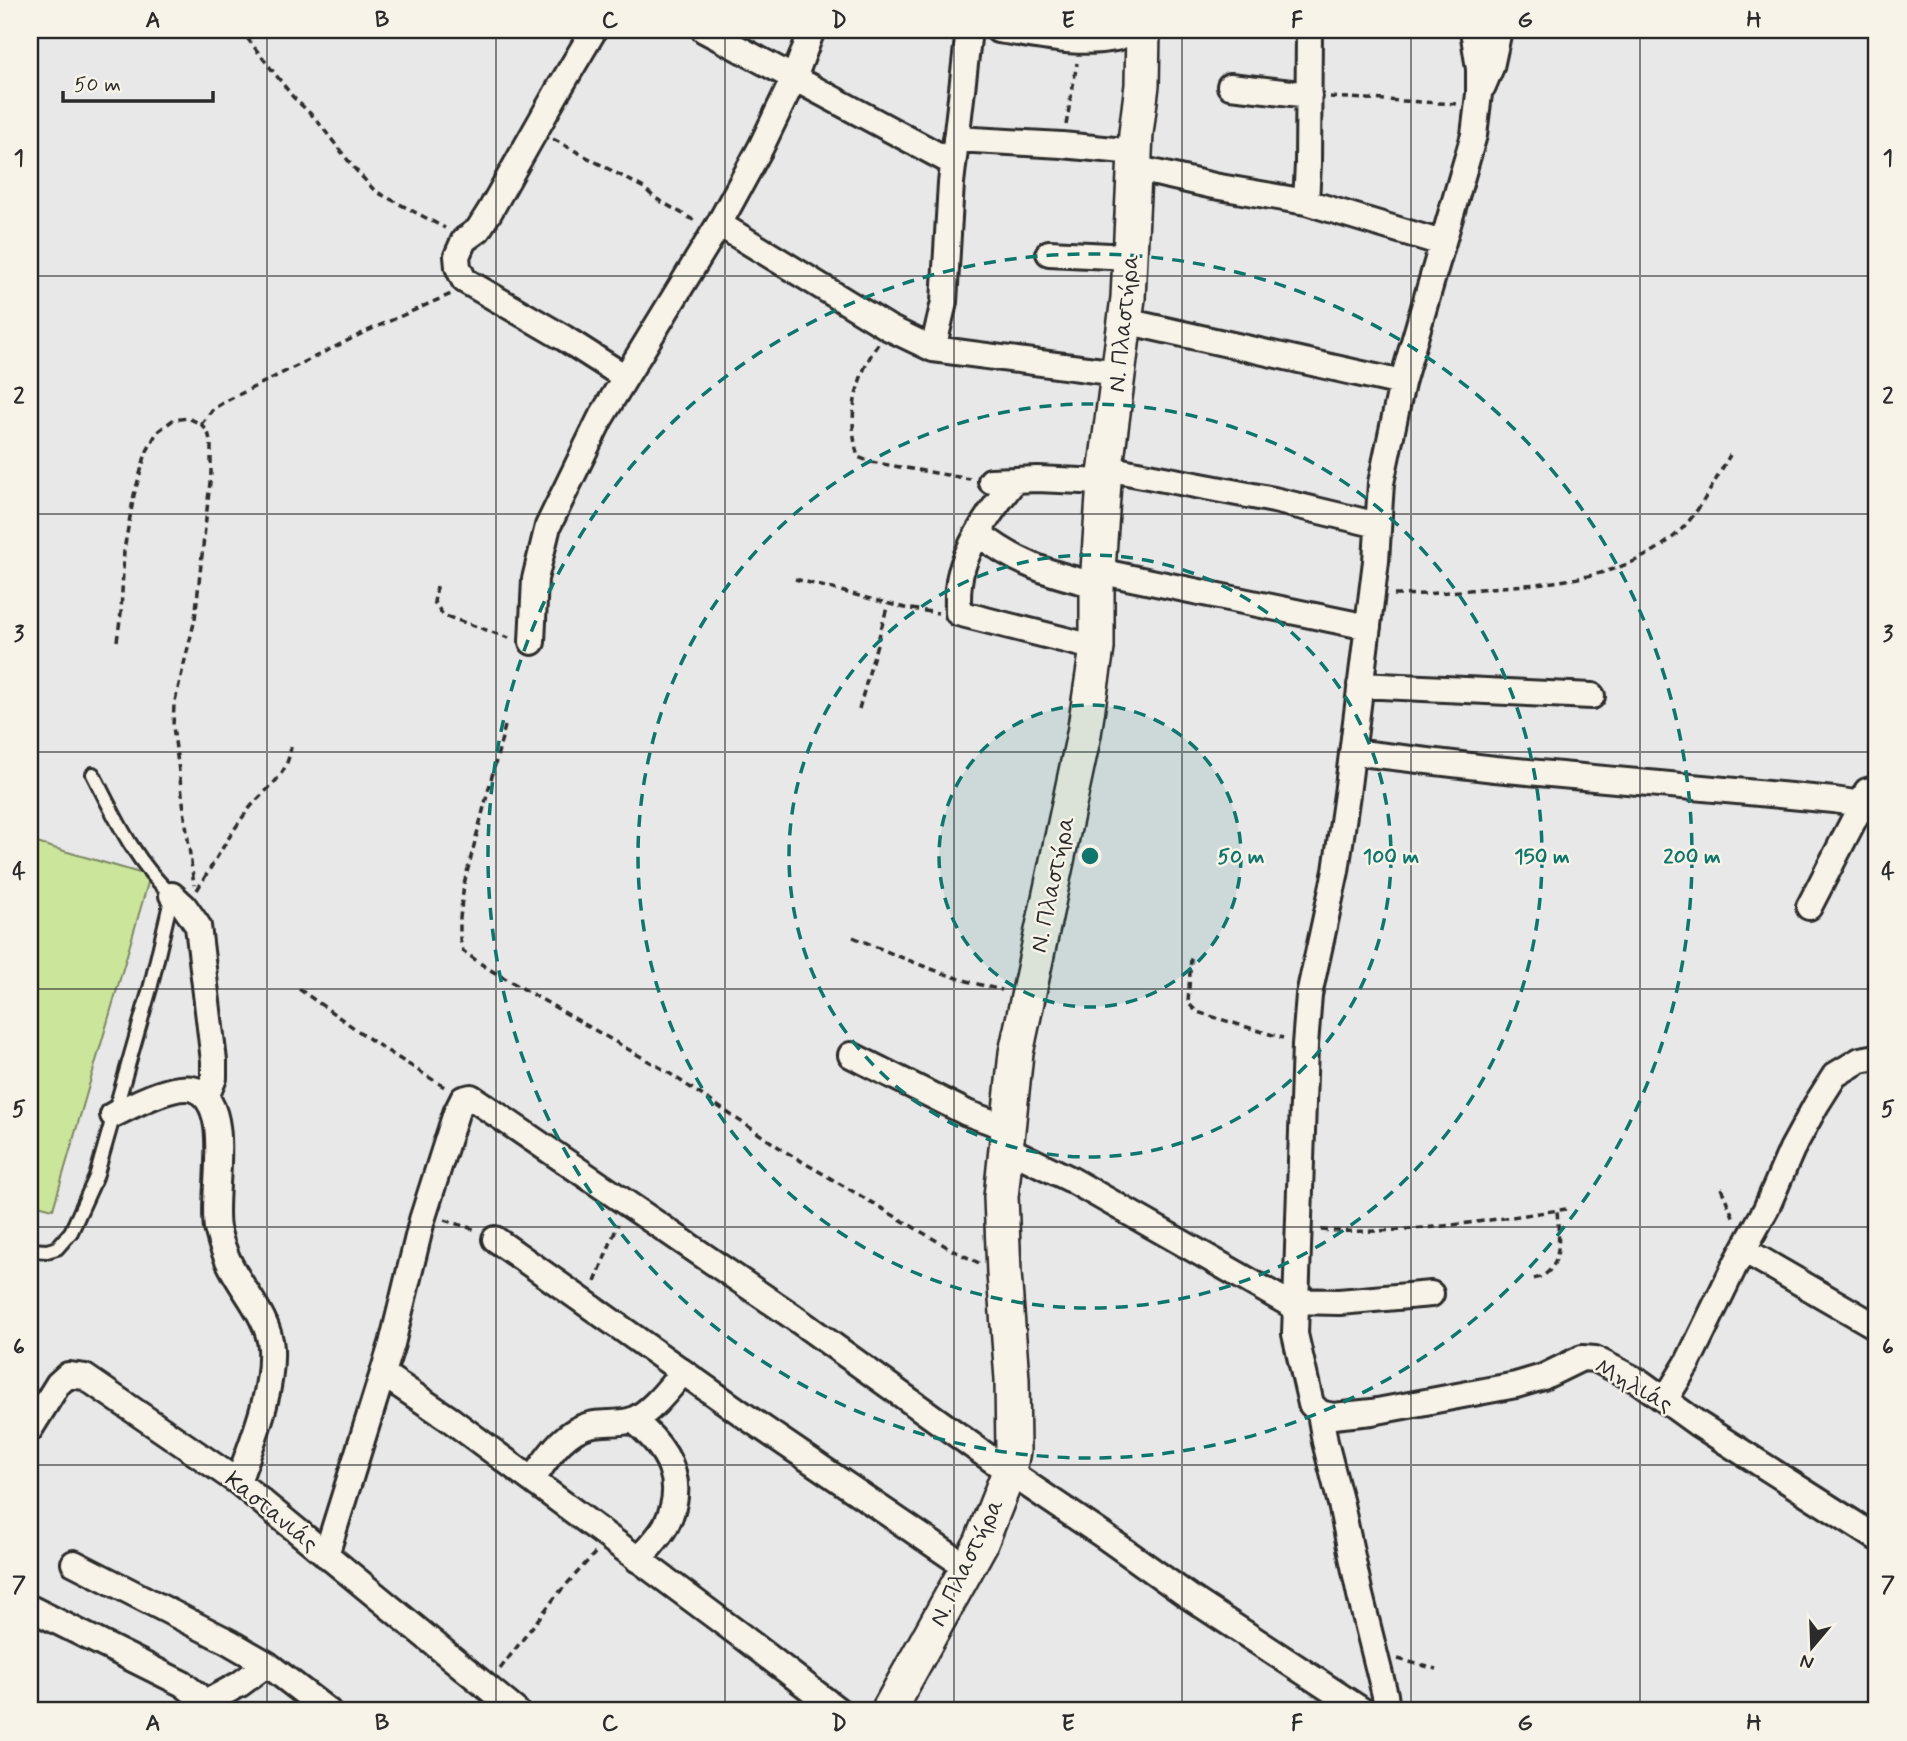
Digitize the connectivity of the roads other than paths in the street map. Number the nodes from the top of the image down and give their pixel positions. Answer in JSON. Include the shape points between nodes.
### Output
{"nodes":[{"id":1,"x":594,"y":30,"type":"edge"},
{"id":2,"x":704,"y":30,"type":"edge"},
{"id":3,"x":812,"y":30,"type":"edge"},
{"id":4,"x":969,"y":30,"type":"edge"},
{"id":5,"x":998,"y":30,"type":"edge"},
{"id":6,"x":1135,"y":30,"type":"edge"},
{"id":7,"x":1143,"y":30,"type":"edge"},
{"id":8,"x":1309,"y":30,"type":"edge"},
{"id":9,"x":1473,"y":30,"type":"edge"},
{"id":10,"x":1499,"y":30,"type":"edge"},
{"id":11,"x":794,"y":78,"type":"junction"},
{"id":12,"x":1230,"y":86,"type":"dead end"},
{"id":13,"x":1309,"y":95,"type":"junction"},
{"id":14,"x":1478,"y":99,"type":"junction"},
{"id":15,"x":955,"y":151,"type":"junction"},
{"id":16,"x":1134,"y":160,"type":"junction"},
{"id":17,"x":1306,"y":202,"type":"junction"},
{"id":18,"x":719,"y":224,"type":"junction"},
{"id":19,"x":1442,"y":243,"type":"junction"},
{"id":20,"x":1049,"y":253,"type":"dead end"},
{"id":21,"x":1130,"y":257,"type":"junction"},
{"id":22,"x":1125,"y":321,"type":"junction"},
{"id":23,"x":933,"y":349,"type":"junction"},
{"id":24,"x":1118,"y":373,"type":"junction"},
{"id":25,"x":625,"y":377,"type":"junction"},
{"id":26,"x":1402,"y":383,"type":"junction"},
{"id":27,"x":1105,"y":475,"type":"junction"},
{"id":28,"x":1378,"y":525,"type":"junction"},
{"id":29,"x":978,"y":533,"type":"junction"},
{"id":30,"x":1098,"y":578,"type":"junction"},
{"id":31,"x":1368,"y":628,"type":"junction"},
{"id":32,"x":532,"y":642,"type":"road end"},
{"id":33,"x":1097,"y":648,"type":"junction"},
{"id":34,"x":1360,"y":685,"type":"junction"},
{"id":35,"x":1592,"y":696,"type":"dead end"},
{"id":36,"x":1352,"y":752,"type":"junction"},
{"id":37,"x":93,"y":774,"type":"dead end"},
{"id":38,"x":1872,"y":802,"type":"edge"},
{"id":39,"x":172,"y":895,"type":"junction"},
{"id":40,"x":1809,"y":907,"type":"dead end"},
{"id":41,"x":851,"y":1055,"type":"dead end"},
{"id":42,"x":1877,"y":1058,"type":"edge"},
{"id":43,"x":206,"y":1097,"type":"junction"},
{"id":44,"x":113,"y":1115,"type":"junction"},
{"id":45,"x":1007,"y":1138,"type":"junction"},
{"id":46,"x":495,"y":1238,"type":"road end"},
{"id":47,"x":30,"y":1250,"type":"edge"},
{"id":48,"x":1744,"y":1250,"type":"junction"},
{"id":49,"x":1431,"y":1294,"type":"dead end"},
{"id":50,"x":1295,"y":1304,"type":"junction"},
{"id":51,"x":1877,"y":1327,"type":"edge"},
{"id":52,"x":683,"y":1372,"type":"junction"},
{"id":53,"x":383,"y":1374,"type":"junction"},
{"id":54,"x":1665,"y":1400,"type":"junction"},
{"id":55,"x":1320,"y":1413,"type":"junction"},
{"id":56,"x":633,"y":1420,"type":"junction"},
{"id":57,"x":30,"y":1429,"type":"edge"},
{"id":58,"x":1009,"y":1472,"type":"junction"},
{"id":59,"x":532,"y":1480,"type":"junction"},
{"id":60,"x":237,"y":1482,"type":"junction"},
{"id":61,"x":1877,"y":1538,"type":"edge"},
{"id":62,"x":326,"y":1555,"type":"junction"},
{"id":63,"x":638,"y":1560,"type":"junction"},
{"id":64,"x":74,"y":1563,"type":"dead end"},
{"id":65,"x":968,"y":1568,"type":"junction"},
{"id":66,"x":30,"y":1608,"type":"edge"},
{"id":67,"x":267,"y":1664,"type":"junction"},
{"id":68,"x":202,"y":1708,"type":"edge"},
{"id":69,"x":328,"y":1711,"type":"edge"},
{"id":70,"x":516,"y":1711,"type":"edge"},
{"id":71,"x":839,"y":1711,"type":"edge"},
{"id":72,"x":888,"y":1711,"type":"edge"},
{"id":73,"x":1363,"y":1711,"type":"edge"},
{"id":74,"x":1387,"y":1711,"type":"edge"}],
"edges":[{"from":1,"to":25,"type":"street","via":[[478,230],[464,240],[457,256],[464,280]]},
{"from":2,"to":11,"type":"street"},
{"from":3,"to":11,"type":"street"},
{"from":4,"to":15,"type":"street"},
{"from":5,"to":6,"type":"street","via":[[1095,41]]},
{"from":7,"to":16,"type":"street","name":"Ν. Πλαστήρα"},
{"from":8,"to":13,"type":"street"},
{"from":9,"to":14,"type":"street"},
{"from":10,"to":14,"type":"street"},
{"from":11,"to":15,"type":"street"},
{"from":11,"to":18,"type":"street"},
{"from":12,"to":13,"type":"street"},
{"from":13,"to":17,"type":"street"},
{"from":14,"to":19,"type":"street","via":[[1474,135]]},
{"from":15,"to":16,"type":"street","via":[[1062,145]]},
{"from":15,"to":23,"type":"street","via":[[944,302]]},
{"from":16,"to":17,"type":"street","via":[[1214,186]]},
{"from":16,"to":21,"type":"street","name":"Ν. Πλαστήρα"},
{"from":17,"to":19,"type":"street"},
{"from":18,"to":23,"type":"street","via":[[889,328]]},
{"from":18,"to":25,"type":"street"},
{"from":19,"to":26,"type":"street"},
{"from":20,"to":21,"type":"street"},
{"from":21,"to":22,"type":"street","name":"Ν. Πλαστήρα"},
{"from":22,"to":24,"type":"street","name":"Ν. Πλαστήρα"},
{"from":22,"to":26,"type":"street"},
{"from":23,"to":24,"type":"street"},
{"from":24,"to":27,"type":"street","name":"Ν. Πλαστήρα"},
{"from":25,"to":32,"type":"street","via":[[548,526],[535,579]]},
{"from":26,"to":28,"type":"street","via":[[1381,483]]},
{"from":27,"to":28,"type":"street","via":[[1274,500]]},
{"from":27,"to":29,"type":"street","via":[[1003,480],[997,502]]},
{"from":27,"to":30,"type":"street","name":"Ν. Πλαστήρα"},
{"from":28,"to":31,"type":"street"},
{"from":29,"to":30,"type":"street","via":[[1032,567],[1058,576]]},
{"from":29,"to":33,"type":"street","via":[[962,569],[958,613]]},
{"from":30,"to":31,"type":"street"},
{"from":30,"to":33,"type":"street","name":"Ν. Πλαστήρα"},
{"from":31,"to":34,"type":"street"},
{"from":33,"to":45,"type":"street","name":"Ν. Πλαστήρα","via":[[1084,734],[1016,1053]]},
{"from":34,"to":35,"type":"street"},
{"from":34,"to":36,"type":"street"},
{"from":36,"to":38,"type":"street"},
{"from":36,"to":50,"type":"street","via":[[1336,871],[1309,995]]},
{"from":37,"to":39,"type":"lane","via":[[132,849]]},
{"from":38,"to":40,"type":"street"},
{"from":39,"to":43,"type":"street","via":[[198,926],[214,1061],[214,1078]]},
{"from":39,"to":44,"type":"lane"},
{"from":41,"to":45,"type":"street"},
{"from":42,"to":48,"type":"street","via":[[1860,1060],[1835,1075],[1792,1149]]},
{"from":43,"to":44,"type":"street","via":[[195,1089],[181,1088]]},
{"from":43,"to":60,"type":"street","via":[[218,1131],[217,1227],[227,1258],[271,1344],[264,1406]]},
{"from":44,"to":47,"type":"lane","via":[[96,1177],[71,1232],[57,1248]]},
{"from":45,"to":50,"type":"street","via":[[1070,1179]]},
{"from":45,"to":58,"type":"street","name":"Ν. Πλαστήρα","via":[[1002,1197],[1012,1379]]},
{"from":46,"to":52,"type":"street"},
{"from":48,"to":51,"type":"street"},
{"from":48,"to":54,"type":"street"},
{"from":49,"to":50,"type":"street"},
{"from":50,"to":55,"type":"street","via":[[1299,1358],[1311,1404]]},
{"from":52,"to":56,"type":"street"},
{"from":52,"to":65,"type":"street"},
{"from":53,"to":58,"type":"street","via":[[424,1214],[456,1113],[463,1099],[471,1097]]},
{"from":53,"to":59,"type":"street"},
{"from":53,"to":62,"type":"street"},
{"from":54,"to":55,"type":"street","name":"Μηλιάς","via":[[1605,1364],[1582,1358],[1516,1385],[1372,1412]]},
{"from":54,"to":61,"type":"street","name":"Μηλιάς"},
{"from":55,"to":74,"type":"street"},
{"from":56,"to":59,"type":"street","via":[[575,1430],[558,1444]]},
{"from":56,"to":63,"type":"street","via":[[662,1450],[676,1487],[665,1528]]},
{"from":57,"to":60,"type":"street","name":"Καστανιάς","via":[[68,1374],[85,1377]]},
{"from":58,"to":65,"type":"street","name":"Ν. Πλαστήρα"},
{"from":58,"to":73,"type":"street"},
{"from":59,"to":63,"type":"street"},
{"from":60,"to":62,"type":"street","name":"Καστανιάς"},
{"from":62,"to":70,"type":"street","name":"Καστανιάς"},
{"from":63,"to":71,"type":"street"},
{"from":64,"to":67,"type":"street"},
{"from":65,"to":72,"type":"street","name":"Ν. Πλαστήρα"},
{"from":66,"to":68,"type":"street","via":[[183,1684],[197,1695]]},
{"from":67,"to":68,"type":"street"},
{"from":67,"to":69,"type":"street"}]}
